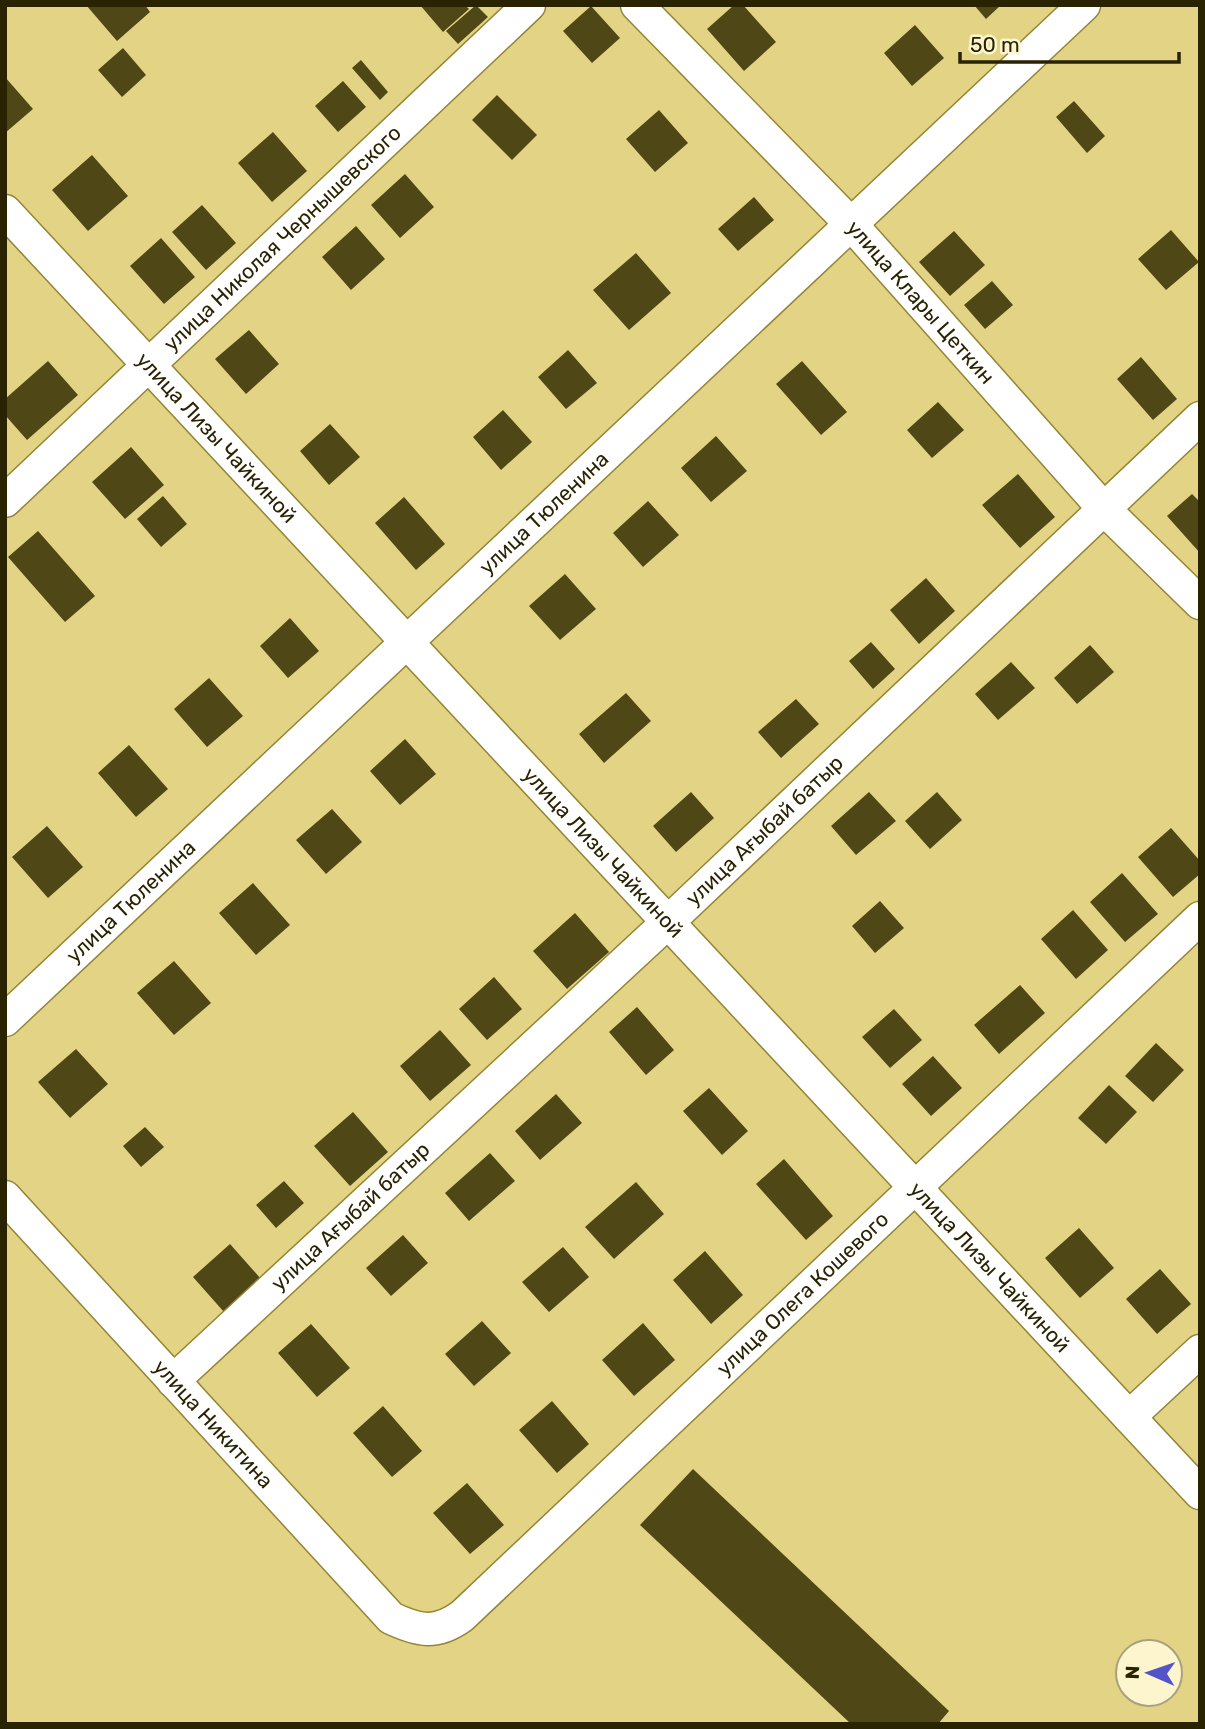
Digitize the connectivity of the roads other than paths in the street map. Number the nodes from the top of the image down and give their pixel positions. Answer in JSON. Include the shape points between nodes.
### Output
{"nodes":[{"id":1,"x":529,"y":5,"type":"edge"},
{"id":2,"x":637,"y":5,"type":"edge"},
{"id":3,"x":1084,"y":5,"type":"edge"},
{"id":4,"x":5,"y":211,"type":"edge"},
{"id":5,"x":851,"y":224,"type":"junction"},
{"id":6,"x":148,"y":365,"type":"junction"},
{"id":7,"x":1200,"y":418,"type":"edge"},
{"id":8,"x":5,"y":501,"type":"edge"},
{"id":9,"x":1104,"y":509,"type":"junction"},
{"id":10,"x":1200,"y":603,"type":"edge"},
{"id":11,"x":407,"y":642,"type":"junction"},
{"id":12,"x":1200,"y":918,"type":"edge"},
{"id":13,"x":668,"y":922,"type":"junction"},
{"id":14,"x":5,"y":1020,"type":"edge"},
{"id":15,"x":914,"y":1187,"type":"junction"},
{"id":16,"x":5,"y":1197,"type":"edge"},
{"id":17,"x":1200,"y":1351,"type":"edge"},
{"id":18,"x":173,"y":1381,"type":"junction"},
{"id":19,"x":1129,"y":1417,"type":"junction"},
{"id":20,"x":1200,"y":1493,"type":"edge"},
{"id":21,"x":431,"y":1630,"type":"joint"}],
"edges":[{"from":1,"to":6,"type":"street","name":"улица Николая Чернышевского"},
{"from":2,"to":5,"type":"street","name":"улица Клары Цеткин"},
{"from":3,"to":5,"type":"street","name":"улица Тюленина"},
{"from":4,"to":6,"type":"street","name":"улица Лизы Чайкиной"},
{"from":5,"to":9,"type":"street","name":"улица Клары Цеткин"},
{"from":5,"to":11,"type":"street","name":"улица Тюленина"},
{"from":6,"to":8,"type":"street","name":"улица Николая Чернышевского"},
{"from":6,"to":11,"type":"street","name":"улица Лизы Чайкиной"},
{"from":7,"to":9,"type":"street","name":"улица Ағыбай батыр"},
{"from":9,"to":10,"type":"street","name":"улица Клары Цеткин"},
{"from":9,"to":13,"type":"street","name":"улица Ағыбай батыр"},
{"from":11,"to":13,"type":"street","name":"улица Лизы Чайкиной"},
{"from":11,"to":14,"type":"street","name":"улица Тюленина"},
{"from":12,"to":15,"type":"street","name":"улица Олега Кошевого"},
{"from":13,"to":15,"type":"street","name":"улица Лизы Чайкиной"},
{"from":13,"to":18,"type":"street","name":"улица Ағыбай батыр"},
{"from":15,"to":19,"type":"street","name":"улица Лизы Чайкиной"},
{"from":15,"to":21,"type":"street","name":"улица Олега Кошевого","via":[[462,1616]]},
{"from":16,"to":18,"type":"street","name":"улица Никитина"},
{"from":17,"to":19,"type":"street"},
{"from":18,"to":21,"type":"street","name":"улица Никитина","via":[[391,1618]]},
{"from":19,"to":20,"type":"street","name":"улица Лизы Чайкиной"}]}
